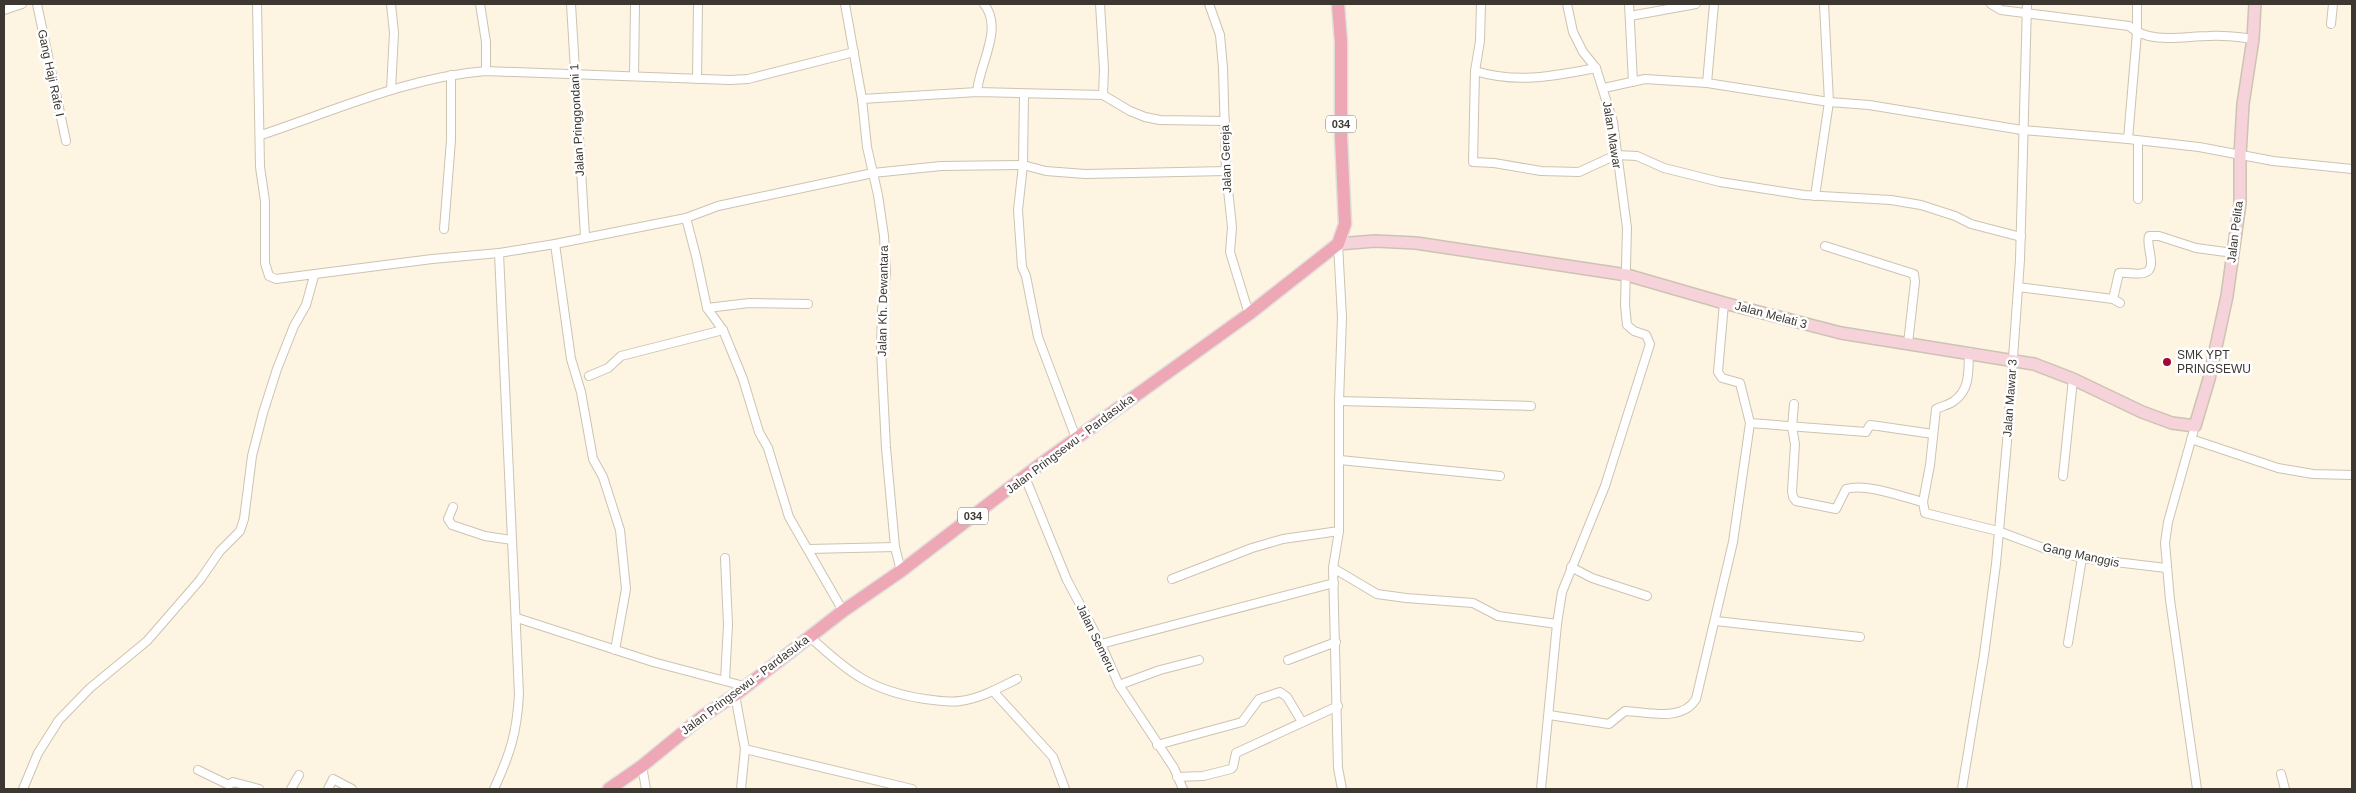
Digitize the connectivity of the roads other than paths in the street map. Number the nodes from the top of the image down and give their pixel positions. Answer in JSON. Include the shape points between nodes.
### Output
{"nodes":[{"id":1,"x":22,"y":4,"type":"edge"},
{"id":2,"x":37,"y":4,"type":"edge"},
{"id":3,"x":257,"y":4,"type":"edge"},
{"id":4,"x":391,"y":4,"type":"edge"},
{"id":5,"x":480,"y":4,"type":"edge"},
{"id":6,"x":571,"y":4,"type":"edge"},
{"id":7,"x":635,"y":4,"type":"edge"},
{"id":8,"x":698,"y":4,"type":"edge"},
{"id":9,"x":845,"y":4,"type":"edge"},
{"id":10,"x":984,"y":4,"type":"edge"},
{"id":11,"x":1100,"y":4,"type":"edge"},
{"id":12,"x":1210,"y":4,"type":"edge"},
{"id":13,"x":1338,"y":4,"type":"edge"},
{"id":14,"x":1481,"y":4,"type":"edge"},
{"id":15,"x":1567,"y":4,"type":"edge"},
{"id":16,"x":1629,"y":4,"type":"edge"},
{"id":17,"x":1696,"y":4,"type":"edge"},
{"id":18,"x":1714,"y":4,"type":"edge"},
{"id":19,"x":1824,"y":4,"type":"edge"},
{"id":20,"x":1992,"y":4,"type":"edge"},
{"id":21,"x":2027,"y":4,"type":"edge"},
{"id":22,"x":2137,"y":4,"type":"edge"},
{"id":23,"x":2255,"y":4,"type":"edge"},
{"id":24,"x":2333,"y":4,"type":"edge"},
{"id":25,"x":4,"y":10,"type":"edge"},
{"id":26,"x":2028,"y":14,"type":"junction"},
{"id":27,"x":1630,"y":16,"type":"junction"},
{"id":28,"x":2331,"y":24,"type":"dead end"},
{"id":29,"x":2137,"y":33,"type":"junction"},
{"id":30,"x":2253,"y":39,"type":"junction"},
{"id":31,"x":854,"y":52,"type":"junction"},
{"id":32,"x":1596,"y":68,"type":"junction"},
{"id":33,"x":486,"y":72,"type":"junction"},
{"id":34,"x":1475,"y":72,"type":"junction"},
{"id":35,"x":574,"y":74,"type":"junction"},
{"id":36,"x":451,"y":75,"type":"junction"},
{"id":37,"x":634,"y":76,"type":"junction"},
{"id":38,"x":697,"y":79,"type":"junction"},
{"id":39,"x":1632,"y":82,"type":"junction"},
{"id":40,"x":1707,"y":83,"type":"junction"},
{"id":41,"x":1604,"y":88,"type":"junction"},
{"id":42,"x":391,"y":90,"type":"junction"},
{"id":43,"x":977,"y":92,"type":"junction"},
{"id":44,"x":1024,"y":94,"type":"junction"},
{"id":45,"x":1103,"y":95,"type":"junction"},
{"id":46,"x":862,"y":99,"type":"junction"},
{"id":47,"x":1829,"y":102,"type":"junction"},
{"id":48,"x":1225,"y":121,"type":"junction"},
{"id":49,"x":2022,"y":130,"type":"junction"},
{"id":50,"x":260,"y":135,"type":"junction"},
{"id":51,"x":2128,"y":139,"type":"junction"},
{"id":52,"x":66,"y":141,"type":"dead end"},
{"id":53,"x":2138,"y":142,"type":"junction"},
{"id":54,"x":1616,"y":154,"type":"junction"},
{"id":55,"x":2240,"y":155,"type":"junction"},
{"id":56,"x":1023,"y":165,"type":"junction"},
{"id":57,"x":2352,"y":169,"type":"edge"},
{"id":58,"x":1226,"y":172,"type":"junction"},
{"id":59,"x":874,"y":173,"type":"junction"},
{"id":60,"x":1815,"y":196,"type":"junction"},
{"id":61,"x":2138,"y":199,"type":"dead end"},
{"id":62,"x":686,"y":218,"type":"junction"},
{"id":63,"x":444,"y":229,"type":"dead end"},
{"id":64,"x":585,"y":236,"type":"junction"},
{"id":65,"x":2021,"y":237,"type":"junction"},
{"id":66,"x":555,"y":244,"type":"junction"},
{"id":67,"x":1338,"y":244,"type":"junction"},
{"id":68,"x":1825,"y":246,"type":"dead end"},
{"id":69,"x":500,"y":253,"type":"junction"},
{"id":70,"x":2233,"y":253,"type":"junction"},
{"id":71,"x":1626,"y":275,"type":"junction"},
{"id":72,"x":314,"y":276,"type":"junction"},
{"id":73,"x":2018,"y":288,"type":"junction"},
{"id":74,"x":1724,"y":303,"type":"junction"},
{"id":75,"x":808,"y":304,"type":"dead end"},
{"id":76,"x":707,"y":308,"type":"junction"},
{"id":77,"x":1249,"y":314,"type":"junction"},
{"id":78,"x":723,"y":330,"type":"junction"},
{"id":79,"x":1908,"y":342,"type":"junction"},
{"id":80,"x":1970,"y":352,"type":"junction"},
{"id":81,"x":2012,"y":361,"type":"junction"},
{"id":82,"x":590,"y":376,"type":"dead end"},
{"id":83,"x":2073,"y":379,"type":"junction"},
{"id":84,"x":1339,"y":401,"type":"junction"},
{"id":85,"x":1794,"y":404,"type":"dead end"},
{"id":86,"x":1531,"y":406,"type":"dead end"},
{"id":87,"x":1750,"y":423,"type":"junction"},
{"id":88,"x":2194,"y":426,"type":"junction"},
{"id":89,"x":1792,"y":427,"type":"junction"},
{"id":90,"x":1933,"y":434,"type":"junction"},
{"id":91,"x":1076,"y":438,"type":"junction"},
{"id":92,"x":2191,"y":439,"type":"junction"},
{"id":93,"x":1340,"y":460,"type":"junction"},
{"id":94,"x":2352,"y":475,"type":"edge"},
{"id":95,"x":1500,"y":476,"type":"dead end"},
{"id":96,"x":2063,"y":476,"type":"dead end"},
{"id":97,"x":1025,"y":477,"type":"junction"},
{"id":98,"x":1923,"y":502,"type":"junction"},
{"id":99,"x":453,"y":507,"type":"dead end"},
{"id":100,"x":1340,"y":530,"type":"junction"},
{"id":101,"x":1998,"y":531,"type":"junction"},
{"id":102,"x":512,"y":540,"type":"junction"},
{"id":103,"x":895,"y":547,"type":"junction"},
{"id":104,"x":809,"y":549,"type":"junction"},
{"id":105,"x":725,"y":558,"type":"dead end"},
{"id":106,"x":2082,"y":558,"type":"junction"},
{"id":107,"x":1571,"y":567,"type":"junction"},
{"id":108,"x":1333,"y":568,"type":"junction"},
{"id":109,"x":2166,"y":568,"type":"junction"},
{"id":110,"x":901,"y":571,"type":"junction"},
{"id":111,"x":1172,"y":579,"type":"dead end"},
{"id":112,"x":1334,"y":583,"type":"junction"},
{"id":113,"x":1647,"y":596,"type":"dead end"},
{"id":114,"x":843,"y":611,"type":"junction"},
{"id":115,"x":517,"y":618,"type":"junction"},
{"id":116,"x":1716,"y":621,"type":"junction"},
{"id":117,"x":1557,"y":624,"type":"junction"},
{"id":118,"x":1860,"y":636,"type":"dead end"},
{"id":119,"x":810,"y":637,"type":"junction"},
{"id":120,"x":1336,"y":642,"type":"junction"},
{"id":121,"x":2068,"y":643,"type":"dead end"},
{"id":122,"x":1101,"y":644,"type":"junction"},
{"id":123,"x":615,"y":650,"type":"junction"},
{"id":124,"x":1198,"y":660,"type":"dead end"},
{"id":125,"x":1288,"y":660,"type":"dead end"},
{"id":126,"x":1017,"y":679,"type":"dead end"},
{"id":127,"x":725,"y":680,"type":"junction"},
{"id":128,"x":1119,"y":685,"type":"junction"},
{"id":129,"x":739,"y":691,"type":"junction"},
{"id":130,"x":993,"y":691,"type":"junction"},
{"id":131,"x":1338,"y":706,"type":"junction"},
{"id":132,"x":1548,"y":715,"type":"junction"},
{"id":133,"x":1302,"y":722,"type":"junction"},
{"id":134,"x":1157,"y":745,"type":"junction"},
{"id":135,"x":745,"y":749,"type":"junction"},
{"id":136,"x":642,"y":766,"type":"junction"},
{"id":137,"x":198,"y":770,"type":"dead end"},
{"id":138,"x":2280,"y":774,"type":"dead end"},
{"id":139,"x":299,"y":775,"type":"dead end"},
{"id":140,"x":1177,"y":777,"type":"junction"},
{"id":141,"x":226,"y":787,"type":"edge"},
{"id":142,"x":23,"y":789,"type":"edge"},
{"id":143,"x":258,"y":789,"type":"edge"},
{"id":144,"x":291,"y":789,"type":"edge"},
{"id":145,"x":328,"y":789,"type":"edge"},
{"id":146,"x":352,"y":789,"type":"edge"},
{"id":147,"x":494,"y":789,"type":"edge"},
{"id":148,"x":609,"y":789,"type":"edge"},
{"id":149,"x":646,"y":789,"type":"edge"},
{"id":150,"x":741,"y":789,"type":"edge"},
{"id":151,"x":912,"y":789,"type":"edge"},
{"id":152,"x":1065,"y":789,"type":"edge"},
{"id":153,"x":1183,"y":789,"type":"edge"},
{"id":154,"x":1342,"y":789,"type":"edge"},
{"id":155,"x":1541,"y":789,"type":"edge"},
{"id":156,"x":1962,"y":789,"type":"edge"},
{"id":157,"x":2197,"y":789,"type":"edge"},
{"id":158,"x":2285,"y":789,"type":"edge"}],
"edges":[{"from":1,"to":25,"type":"street"},
{"from":2,"to":52,"type":"street","name":"Gang Haji Rafe I"},
{"from":3,"to":50,"type":"street"},
{"from":4,"to":42,"type":"street","via":[[394,33]]},
{"from":5,"to":33,"type":"street","via":[[486,42]]},
{"from":6,"to":35,"type":"street","name":"Jalan Pringgondani 1"},
{"from":7,"to":37,"type":"street"},
{"from":8,"to":38,"type":"street"},
{"from":9,"to":31,"type":"street","name":"Jalan Kh. Dewantara"},
{"from":10,"to":43,"type":"street","via":[[992,22],[989,48],[980,70]]},
{"from":11,"to":45,"type":"street"},
{"from":12,"to":48,"type":"street","name":"Jalan Gereja","via":[[1220,34]]},
{"from":13,"to":67,"type":"main road","number":"034","via":[[1345,224]]},
{"from":14,"to":34,"type":"street","via":[[1481,34]]},
{"from":15,"to":32,"type":"street","name":"Jalan Mawar","via":[[1573,32]]},
{"from":16,"to":27,"type":"street"},
{"from":17,"to":27,"type":"street"},
{"from":18,"to":40,"type":"street"},
{"from":19,"to":47,"type":"street"},
{"from":20,"to":26,"type":"street","via":[[1999,10]]},
{"from":21,"to":26,"type":"street","name":"Jalan Mawar 3"},
{"from":22,"to":29,"type":"street"},
{"from":23,"to":30,"type":"street","name":"Jalan Pelita"},
{"from":24,"to":28,"type":"street"},
{"from":26,"to":29,"type":"street","via":[[2118,24],[2129,26]]},
{"from":26,"to":49,"type":"street","name":"Jalan Mawar 3"},
{"from":27,"to":39,"type":"street"},
{"from":29,"to":30,"type":"street","via":[[2157,38],[2211,36]]},
{"from":29,"to":51,"type":"street"},
{"from":30,"to":55,"type":"street","name":"Jalan Pelita","via":[[2243,104]]},
{"from":31,"to":38,"type":"street","via":[[748,79]]},
{"from":31,"to":46,"type":"street","name":"Jalan Kh. Dewantara"},
{"from":32,"to":34,"type":"street","via":[[1525,80]]},
{"from":32,"to":41,"type":"street","name":"Jalan Mawar"},
{"from":33,"to":35,"type":"street"},
{"from":33,"to":36,"type":"street"},
{"from":34,"to":54,"type":"street","via":[[1473,162],[1540,172],[1580,172]]},
{"from":35,"to":37,"type":"street"},
{"from":35,"to":64,"type":"street","name":"Jalan Pringgondani 1"},
{"from":36,"to":42,"type":"street"},
{"from":36,"to":63,"type":"street","via":[[451,140]]},
{"from":37,"to":38,"type":"street"},
{"from":39,"to":40,"type":"street","via":[[1646,79]]},
{"from":39,"to":41,"type":"street"},
{"from":40,"to":47,"type":"street"},
{"from":41,"to":54,"type":"street","name":"Jalan Mawar","via":[[1613,122]]},
{"from":42,"to":50,"type":"street"},
{"from":43,"to":44,"type":"street"},
{"from":43,"to":46,"type":"street"},
{"from":44,"to":45,"type":"street"},
{"from":44,"to":56,"type":"street"},
{"from":45,"to":48,"type":"street","via":[[1145,117]]},
{"from":46,"to":59,"type":"street","name":"Jalan Kh. Dewantara","via":[[867,147]]},
{"from":47,"to":49,"type":"street","via":[[1869,105]]},
{"from":47,"to":60,"type":"street"},
{"from":48,"to":58,"type":"street","name":"Jalan Gereja"},
{"from":49,"to":51,"type":"street"},
{"from":49,"to":65,"type":"street","name":"Jalan Mawar 3"},
{"from":50,"to":72,"type":"street","via":[[260,167],[266,200],[265,263],[269,276],[286,280]]},
{"from":51,"to":53,"type":"street"},
{"from":53,"to":55,"type":"street","via":[[2199,147]]},
{"from":53,"to":61,"type":"street"},
{"from":54,"to":60,"type":"street","via":[[1637,156],[1696,178]]},
{"from":54,"to":71,"type":"street","name":"Jalan Mawar","via":[[1626,228]]},
{"from":55,"to":57,"type":"street"},
{"from":55,"to":70,"type":"street","name":"Jalan Pelita","via":[[2240,203]]},
{"from":56,"to":58,"type":"street","via":[[1046,171],[1085,174]]},
{"from":56,"to":59,"type":"street","via":[[941,166]]},
{"from":56,"to":91,"type":"street","via":[[1018,210],[1022,267],[1038,337]]},
{"from":58,"to":77,"type":"street","name":"Jalan Gereja","via":[[1232,227],[1230,252]]},
{"from":59,"to":62,"type":"street","via":[[718,206]]},
{"from":59,"to":103,"type":"street","name":"Jalan Kh. Dewantara","via":[[886,256],[882,350],[887,466]]},
{"from":60,"to":65,"type":"street","via":[[1921,205],[1971,224]]},
{"from":62,"to":64,"type":"street"},
{"from":62,"to":76,"type":"street"},
{"from":64,"to":66,"type":"street"},
{"from":65,"to":73,"type":"street","name":"Jalan Mawar 3"},
{"from":66,"to":69,"type":"street"},
{"from":66,"to":123,"type":"street","via":[[571,360],[581,392],[593,460],[603,477],[620,530],[626,589]]},
{"from":67,"to":71,"type":"street","name":"Jalan Melati 3","via":[[1375,241],[1416,243]]},
{"from":67,"to":77,"type":"main road","name":"Jalan Pringsewu - Pardasuka","number":"034"},
{"from":67,"to":84,"type":"street","via":[[1342,317]]},
{"from":68,"to":79,"type":"street","via":[[1914,274]]},
{"from":69,"to":72,"type":"street"},
{"from":69,"to":102,"type":"street"},
{"from":70,"to":73,"type":"street","via":[[2196,248],[2152,235],[2148,238],[2150,269],[2142,273],[2119,273],[2117,301]]},
{"from":70,"to":88,"type":"street","name":"Jalan Pelita","via":[[2213,361]]},
{"from":71,"to":74,"type":"street","name":"Jalan Melati 3"},
{"from":71,"to":107,"type":"street","name":"Jalan Mawar","via":[[1624,305],[1627,325],[1646,335],[1650,344],[1605,486]]},
{"from":72,"to":142,"type":"street","via":[[306,305],[277,369],[263,414],[252,456],[240,531],[147,641],[90,688],[60,720],[38,753]]},
{"from":73,"to":81,"type":"street","name":"Jalan Mawar 3"},
{"from":74,"to":79,"type":"street","name":"Jalan Melati 3","via":[[1841,333]]},
{"from":74,"to":87,"type":"street","via":[[1718,372],[1722,378],[1740,384]]},
{"from":75,"to":76,"type":"street","via":[[749,303]]},
{"from":76,"to":78,"type":"street"},
{"from":77,"to":91,"type":"main road","name":"Jalan Pringsewu - Pardasuka","number":"034"},
{"from":78,"to":82,"type":"street","via":[[621,356],[608,368]]},
{"from":78,"to":104,"type":"street","via":[[743,378],[759,432],[768,448],[789,517]]},
{"from":79,"to":80,"type":"street","name":"Jalan Melati 3"},
{"from":80,"to":81,"type":"street","name":"Jalan Melati 3"},
{"from":80,"to":90,"type":"street","via":[[1963,394],[1953,403],[1936,409]]},
{"from":81,"to":83,"type":"street","name":"Jalan Melati 3","via":[[2034,364]]},
{"from":81,"to":101,"type":"street","name":"Jalan Mawar 3","via":[[2008,442]]},
{"from":83,"to":88,"type":"street","name":"Jalan Melati 3","via":[[2142,412],[2172,423]]},
{"from":83,"to":96,"type":"street"},
{"from":84,"to":86,"type":"street"},
{"from":84,"to":93,"type":"street"},
{"from":85,"to":89,"type":"street"},
{"from":87,"to":89,"type":"street"},
{"from":87,"to":116,"type":"street","via":[[1733,542]]},
{"from":88,"to":92,"type":"street"},
{"from":89,"to":90,"type":"street","via":[[1866,432],[1870,425]]},
{"from":89,"to":98,"type":"street","via":[[1795,444],[1792,491],[1796,501],[1836,509],[1846,489],[1852,487]]},
{"from":90,"to":98,"type":"street"},
{"from":91,"to":97,"type":"main road","name":"Jalan Pringsewu - Pardasuka","number":"034"},
{"from":92,"to":94,"type":"street","via":[[2278,468],[2313,474]]},
{"from":92,"to":109,"type":"street","via":[[2168,522]]},
{"from":93,"to":95,"type":"street"},
{"from":93,"to":100,"type":"street"},
{"from":97,"to":110,"type":"main road","name":"Jalan Pringsewu - Pardasuka","number":"034"},
{"from":97,"to":122,"type":"street","name":"Jalan Semeru","via":[[1067,580]]},
{"from":98,"to":101,"type":"street","name":"Gang Manggis","via":[[1925,513]]},
{"from":99,"to":102,"type":"street","via":[[448,519],[452,525],[485,536]]},
{"from":100,"to":108,"type":"street"},
{"from":100,"to":111,"type":"street","via":[[1268,544]]},
{"from":101,"to":106,"type":"street","name":"Gang Manggis"},
{"from":101,"to":156,"type":"street","name":"Jalan Mawar 3","via":[[1984,655]]},
{"from":102,"to":115,"type":"street"},
{"from":103,"to":104,"type":"street"},
{"from":103,"to":110,"type":"street","name":"Jalan Kh. Dewantara"},
{"from":104,"to":114,"type":"street"},
{"from":105,"to":127,"type":"street","via":[[728,626]]},
{"from":106,"to":109,"type":"street","name":"Gang Manggis"},
{"from":106,"to":121,"type":"street"},
{"from":107,"to":113,"type":"street","via":[[1592,578]]},
{"from":107,"to":117,"type":"street","via":[[1562,592]]},
{"from":108,"to":112,"type":"street"},
{"from":108,"to":117,"type":"street","via":[[1377,594],[1473,602],[1498,616]]},
{"from":109,"to":157,"type":"street"},
{"from":110,"to":114,"type":"main road","name":"Jalan Pringsewu - Pardasuka","number":"034"},
{"from":112,"to":120,"type":"street"},
{"from":112,"to":122,"type":"street"},
{"from":114,"to":119,"type":"main road","name":"Jalan Pringsewu - Pardasuka","number":"034"},
{"from":115,"to":123,"type":"street"},
{"from":115,"to":147,"type":"street","via":[[518,718],[510,755]]},
{"from":116,"to":118,"type":"street"},
{"from":116,"to":132,"type":"street","via":[[1696,699],[1691,707],[1674,714],[1625,711],[1614,722],[1604,724]]},
{"from":117,"to":132,"type":"street"},
{"from":119,"to":129,"type":"main road","name":"Jalan Pringsewu - Pardasuka","number":"034"},
{"from":119,"to":130,"type":"street","via":[[845,669],[870,685],[904,696],[960,701]]},
{"from":120,"to":125,"type":"street"},
{"from":120,"to":131,"type":"street"},
{"from":122,"to":128,"type":"street","name":"Jalan Semeru"},
{"from":123,"to":127,"type":"street"},
{"from":124,"to":128,"type":"street"},
{"from":126,"to":130,"type":"street"},
{"from":127,"to":129,"type":"street"},
{"from":128,"to":134,"type":"street","name":"Jalan Semeru"},
{"from":129,"to":135,"type":"street"},
{"from":129,"to":136,"type":"main road","name":"Jalan Pringsewu - Pardasuka","number":"034"},
{"from":130,"to":152,"type":"street","via":[[1053,757]]},
{"from":131,"to":133,"type":"street"},
{"from":131,"to":154,"type":"street","via":[[1338,768]]},
{"from":132,"to":155,"type":"street"},
{"from":133,"to":134,"type":"street","via":[[1287,696],[1280,692],[1259,699],[1242,722]]},
{"from":133,"to":140,"type":"street","via":[[1236,753],[1230,769],[1204,776]]},
{"from":134,"to":140,"type":"street","name":"Jalan Semeru"},
{"from":135,"to":150,"type":"street"},
{"from":135,"to":151,"type":"street"},
{"from":136,"to":148,"type":"main road","name":"Jalan Pringsewu - Pardasuka","number":"034"},
{"from":136,"to":149,"type":"street"},
{"from":137,"to":141,"type":"street"},
{"from":138,"to":158,"type":"street"},
{"from":139,"to":144,"type":"street"},
{"from":140,"to":153,"type":"street","name":"Jalan Semeru"},
{"from":141,"to":143,"type":"street","via":[[233,782]]},
{"from":145,"to":146,"type":"street","via":[[333,779]]}]}
